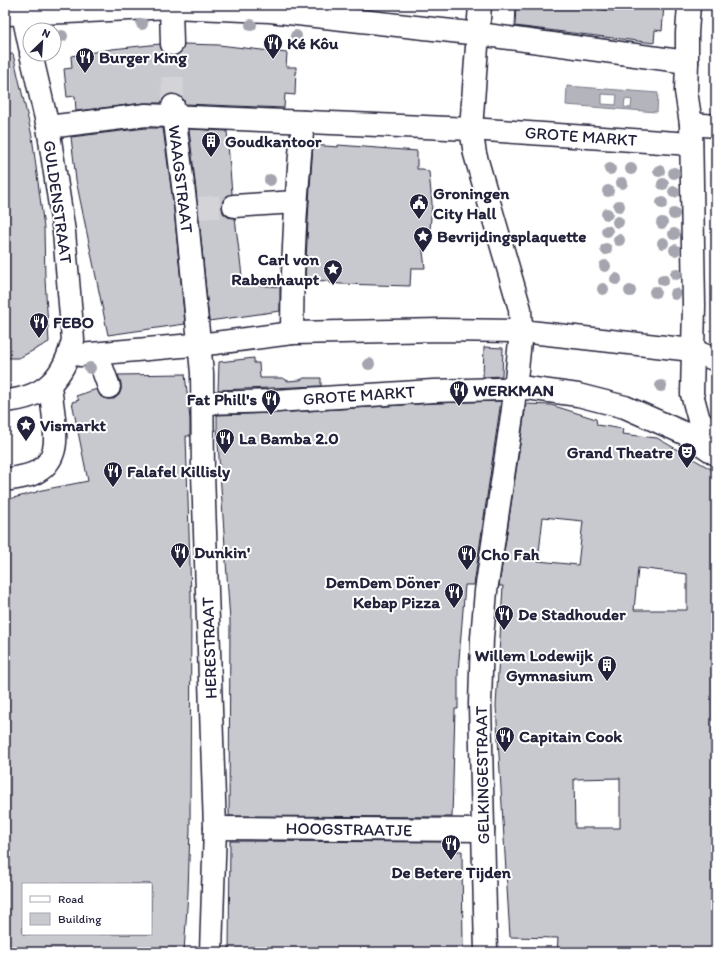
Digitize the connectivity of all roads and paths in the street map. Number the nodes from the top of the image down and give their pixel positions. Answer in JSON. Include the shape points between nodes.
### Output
{"nodes":[{"id":1,"x":480,"y":5,"type":"edge"},
{"id":2,"x":689,"y":5,"type":"edge"},
{"id":3,"x":171,"y":7,"type":"junction"},
{"id":4,"x":16,"y":11,"type":"edge"},
{"id":5,"x":22,"y":26,"type":"edge"},
{"id":6,"x":479,"y":34,"type":"junction"},
{"id":7,"x":172,"y":44,"type":"tunnel mouth"},
{"id":8,"x":34,"y":62,"type":"edge"},
{"id":9,"x":688,"y":62,"type":"junction"},
{"id":10,"x":173,"y":112,"type":"junction"},
{"id":11,"x":303,"y":122,"type":"junction"},
{"id":12,"x":716,"y":126,"type":"edge"},
{"id":13,"x":48,"y":127,"type":"junction"},
{"id":14,"x":471,"y":129,"type":"junction"},
{"id":15,"x":691,"y":134,"type":"junction"},
{"id":16,"x":295,"y":202,"type":"junction"},
{"id":17,"x":234,"y":206,"type":"tunnel mouth"},
{"id":18,"x":521,"y":331,"type":"junction"},
{"id":19,"x":292,"y":333,"type":"junction"},
{"id":20,"x":200,"y":344,"type":"junction"},
{"id":21,"x":692,"y":350,"type":"junction"},
{"id":22,"x":70,"y":352,"type":"junction"},
{"id":23,"x":97,"y":354,"type":"junction"},
{"id":24,"x":716,"y":360,"type":"edge"},
{"id":25,"x":50,"y":384,"type":"junction"},
{"id":26,"x":109,"y":387,"type":"dead end"},
{"id":27,"x":514,"y":398,"type":"junction"},
{"id":28,"x":5,"y":401,"type":"edge"},
{"id":29,"x":202,"y":403,"type":"junction"},
{"id":30,"x":716,"y":437,"type":"edge"},
{"id":31,"x":716,"y":454,"type":"edge"},
{"id":32,"x":5,"y":480,"type":"edge"},
{"id":33,"x":215,"y":828,"type":"junction"},
{"id":34,"x":483,"y":830,"type":"junction"},
{"id":35,"x":211,"y":952,"type":"edge"},
{"id":36,"x":486,"y":952,"type":"edge"}],
"edges":[{"from":1,"to":6,"type":"street"},
{"from":2,"to":9,"type":"street"},
{"from":3,"to":4,"type":"street"},
{"from":3,"to":6,"type":"street","via":[[270,11]]},
{"from":3,"to":7,"type":"street"},
{"from":4,"to":5,"type":"street"},
{"from":6,"to":9,"type":"street"},
{"from":6,"to":14,"type":"street"},
{"from":8,"to":13,"type":"street","name":"GULDENSTRAAT"},
{"from":9,"to":15,"type":"street","via":[[686,91]]},
{"from":10,"to":11,"type":"street","name":"GROTE MARKT"},
{"from":10,"to":13,"type":"street","name":"WAAGSTRAAT"},
{"from":10,"to":20,"type":"street","name":"WAAGSTRAAT","via":[[192,208]]},
{"from":11,"to":14,"type":"street","name":"GROTE MARKT"},
{"from":11,"to":16,"type":"street"},
{"from":12,"to":15,"type":"street","name":"GROTE MARKT"},
{"from":13,"to":22,"type":"street","name":"GULDENSTRAAT","via":[[64,232],[73,340]]},
{"from":14,"to":15,"type":"street","name":"GROTE MARKT"},
{"from":14,"to":18,"type":"street","via":[[474,154],[520,309]]},
{"from":15,"to":21,"type":"street","via":[[694,306]]},
{"from":16,"to":17,"type":"street"},
{"from":16,"to":19,"type":"street"},
{"from":18,"to":19,"type":"street"},
{"from":18,"to":21,"type":"street"},
{"from":18,"to":27,"type":"street"},
{"from":19,"to":20,"type":"street"},
{"from":20,"to":23,"type":"street"},
{"from":20,"to":29,"type":"street","name":"HERESTRAAT"},
{"from":21,"to":24,"type":"street"},
{"from":21,"to":30,"type":"street","via":[[692,394],[699,420]]},
{"from":22,"to":23,"type":"street","via":[[80,355]]},
{"from":22,"to":25,"type":"street","via":[[63,368]]},
{"from":23,"to":26,"type":"street"},
{"from":25,"to":28,"type":"street","via":[[32,396]]},
{"from":25,"to":32,"type":"street","via":[[55,439],[50,460],[42,469],[31,475]]},
{"from":27,"to":29,"type":"street","name":"GROTE MARKT","via":[[434,391]]},
{"from":27,"to":31,"type":"street","name":"GROTE MARKT","via":[[527,388],[578,394],[625,407],[686,434]]},
{"from":27,"to":34,"type":"street","name":"GELKINGESTRAAT","via":[[486,591],[482,638],[480,704]]},
{"from":29,"to":33,"type":"street","name":"HERESTRAAT"},
{"from":33,"to":34,"type":"street","name":"HOOGSTRAATJE"},
{"from":33,"to":35,"type":"street","name":"HERESTRAAT"},
{"from":34,"to":36,"type":"street","name":"GELKINGESTRAAT"}]}
